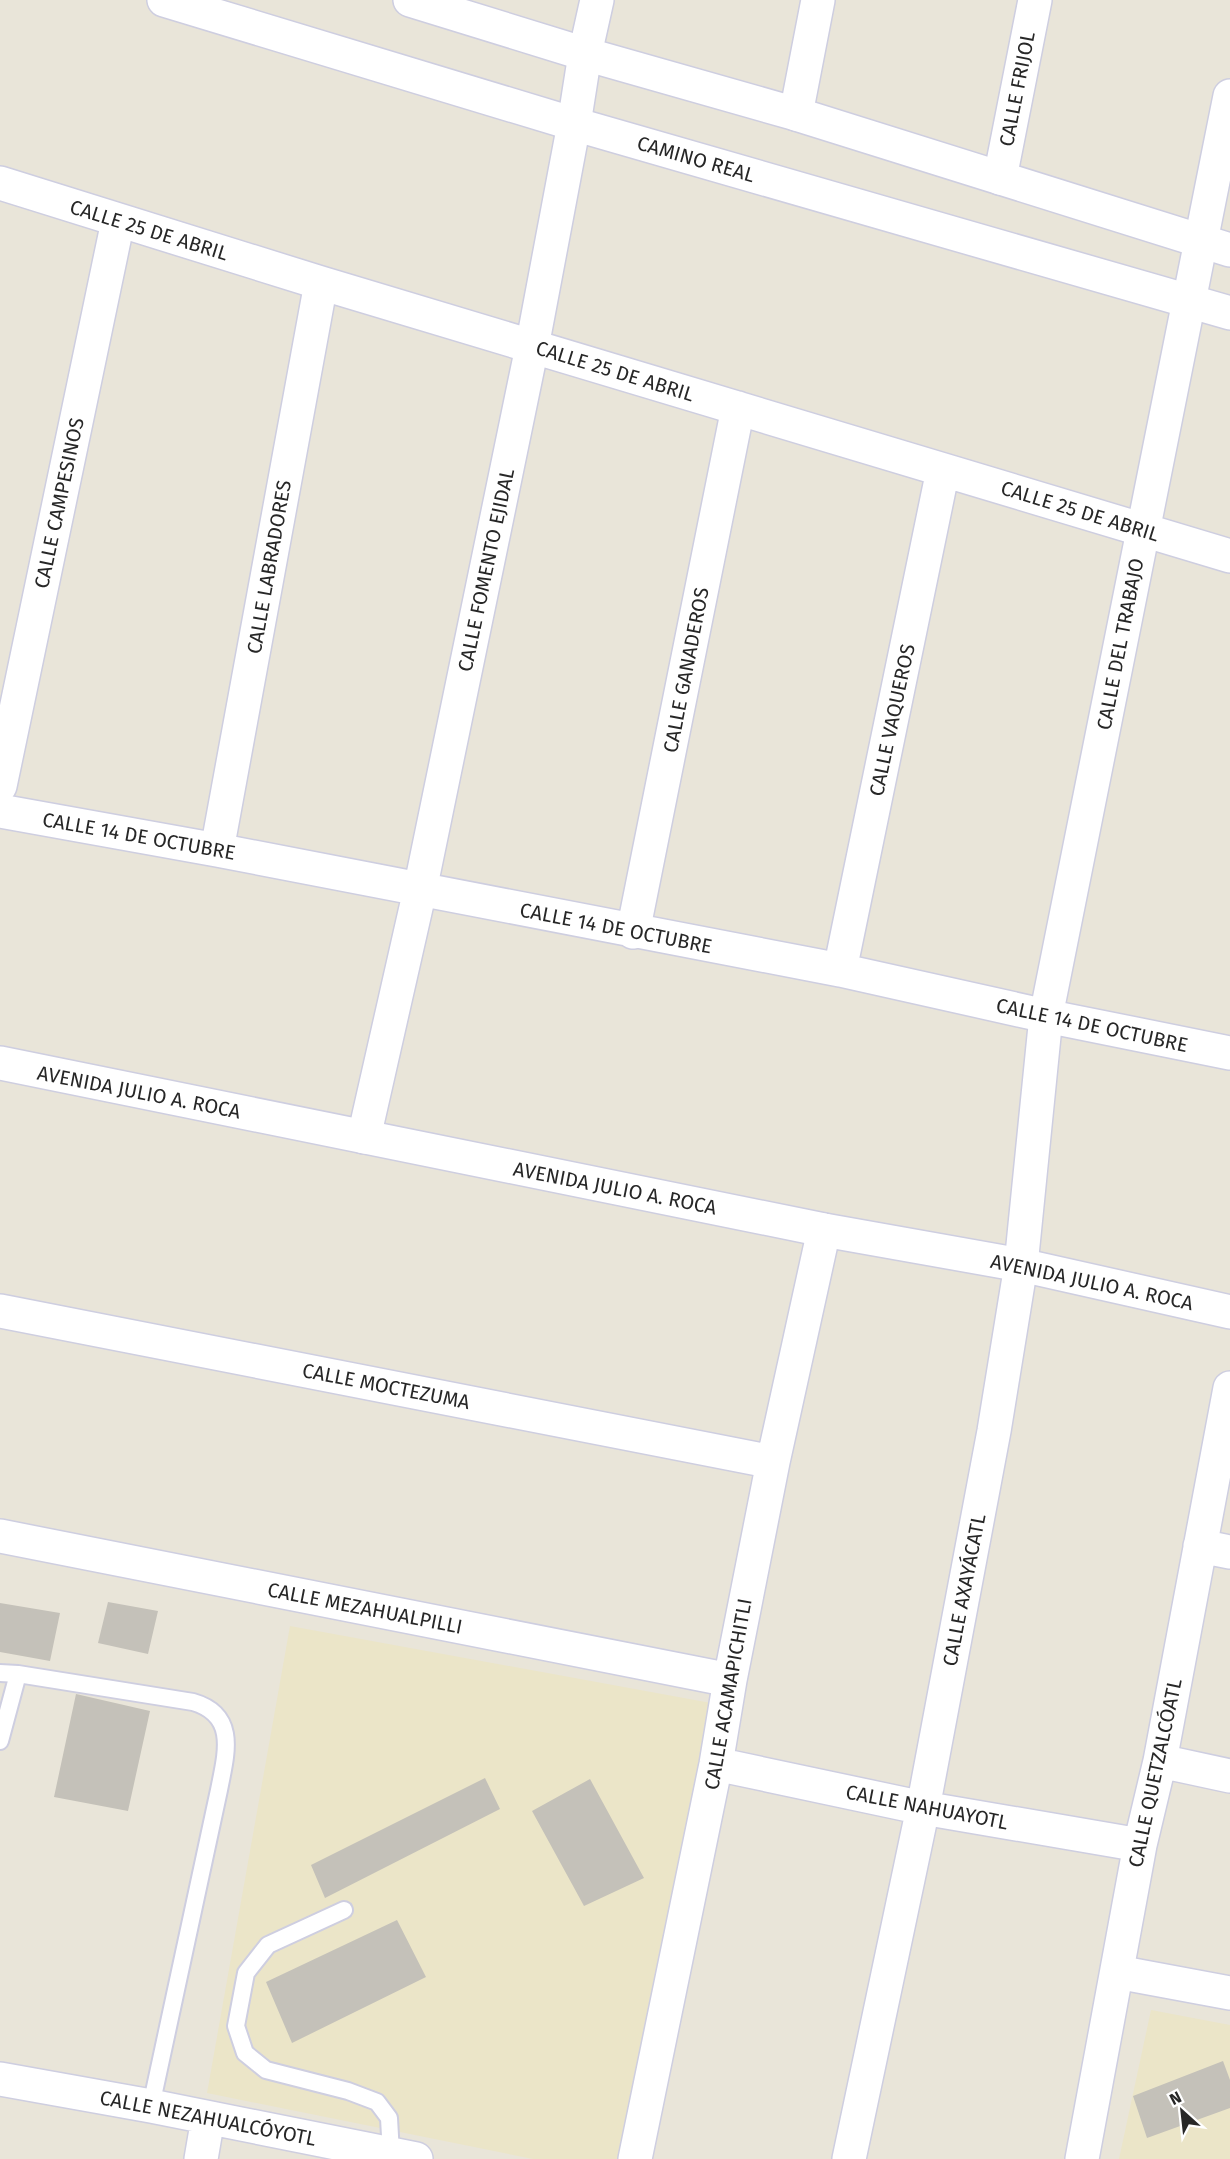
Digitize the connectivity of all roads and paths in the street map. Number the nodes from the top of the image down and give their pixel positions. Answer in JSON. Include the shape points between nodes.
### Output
{"nodes":[{"id":1,"x":164,"y":0,"type":"edge"},
{"id":2,"x":410,"y":0,"type":"edge"},
{"id":3,"x":597,"y":0,"type":"edge"},
{"id":4,"x":818,"y":0,"type":"edge"},
{"id":5,"x":1035,"y":0,"type":"edge"},
{"id":6,"x":585,"y":54,"type":"junction"},
{"id":7,"x":1230,"y":96,"type":"edge"},
{"id":8,"x":796,"y":114,"type":"junction"},
{"id":9,"x":574,"y":124,"type":"junction"},
{"id":10,"x":1000,"y":178,"type":"junction"},
{"id":11,"x":0,"y":183,"type":"edge"},
{"id":12,"x":118,"y":221,"type":"junction"},
{"id":13,"x":1215,"y":246,"type":"edge"},
{"id":14,"x":321,"y":283,"type":"junction"},
{"id":15,"x":1190,"y":301,"type":"junction"},
{"id":16,"x":1230,"y":313,"type":"edge"},
{"id":17,"x":532,"y":347,"type":"junction"},
{"id":18,"x":738,"y":408,"type":"junction"},
{"id":19,"x":943,"y":470,"type":"junction"},
{"id":20,"x":1143,"y":530,"type":"junction"},
{"id":21,"x":1230,"y":556,"type":"edge"},
{"id":22,"x":0,"y":786,"type":"edge"},
{"id":23,"x":0,"y":811,"type":"edge"},
{"id":24,"x":217,"y":850,"type":"junction"},
{"id":25,"x":420,"y":890,"type":"junction"},
{"id":26,"x":633,"y":932,"type":"junction"},
{"id":27,"x":840,"y":970,"type":"junction"},
{"id":28,"x":1046,"y":1016,"type":"junction"},
{"id":29,"x":1230,"y":1053,"type":"edge"},
{"id":30,"x":0,"y":1064,"type":"edge"},
{"id":31,"x":364,"y":1137,"type":"junction"},
{"id":32,"x":824,"y":1230,"type":"junction"},
{"id":33,"x":1021,"y":1265,"type":"junction"},
{"id":34,"x":0,"y":1311,"type":"edge"},
{"id":35,"x":1230,"y":1312,"type":"edge"},
{"id":36,"x":1230,"y":1388,"type":"edge"},
{"id":37,"x":773,"y":1462,"type":"junction"},
{"id":38,"x":0,"y":1536,"type":"edge"},
{"id":39,"x":1215,"y":1549,"type":"edge"},
{"id":40,"x":0,"y":1673,"type":"edge"},
{"id":41,"x":18,"y":1674,"type":"junction"},
{"id":42,"x":730,"y":1680,"type":"junction"},
{"id":43,"x":0,"y":1741,"type":"edge"},
{"id":44,"x":1160,"y":1761,"type":"junction"},
{"id":45,"x":716,"y":1764,"type":"junction"},
{"id":46,"x":1230,"y":1776,"type":"edge"},
{"id":47,"x":922,"y":1809,"type":"junction"},
{"id":48,"x":1140,"y":1845,"type":"junction"},
{"id":49,"x":344,"y":1910,"type":"dead end"},
{"id":50,"x":1117,"y":1972,"type":"junction"},
{"id":51,"x":1230,"y":1993,"type":"edge"},
{"id":52,"x":0,"y":2079,"type":"edge"},
{"id":53,"x":151,"y":2106,"type":"junction"},
{"id":54,"x":208,"y":2118,"type":"junction"},
{"id":55,"x":403,"y":2156,"type":"edge"},
{"id":56,"x":201,"y":2159,"type":"edge"},
{"id":57,"x":635,"y":2159,"type":"edge"},
{"id":58,"x":849,"y":2159,"type":"edge"},
{"id":59,"x":1082,"y":2159,"type":"edge"}],
"edges":[{"from":1,"to":9,"type":"street","name":"CAMINO REAL"},
{"from":2,"to":6,"type":"street"},
{"from":3,"to":6,"type":"street","name":"CALLE FOMENTO EJIDAL"},
{"from":4,"to":8,"type":"street"},
{"from":5,"to":10,"type":"street","name":"CALLE FRIJOL"},
{"from":6,"to":8,"type":"street"},
{"from":6,"to":9,"type":"street","name":"CALLE FOMENTO EJIDAL"},
{"from":7,"to":13,"type":"street","name":"CALLE DEL TRABAJO"},
{"from":8,"to":10,"type":"street"},
{"from":9,"to":15,"type":"street","name":"CAMINO REAL"},
{"from":9,"to":17,"type":"street","name":"CALLE FOMENTO EJIDAL"},
{"from":10,"to":13,"type":"street"},
{"from":11,"to":12,"type":"street","name":"CALLE 25 DE ABRIL"},
{"from":12,"to":14,"type":"street","name":"CALLE 25 DE ABRIL"},
{"from":12,"to":22,"type":"street","name":"CALLE CAMPESINOS"},
{"from":13,"to":15,"type":"street","name":"CALLE DEL TRABAJO"},
{"from":14,"to":17,"type":"street","name":"CALLE 25 DE ABRIL"},
{"from":14,"to":24,"type":"street","name":"CALLE LABRADORES"},
{"from":15,"to":16,"type":"street","name":"CAMINO REAL"},
{"from":15,"to":20,"type":"street","name":"CALLE DEL TRABAJO"},
{"from":17,"to":18,"type":"street","name":"CALLE 25 DE ABRIL"},
{"from":17,"to":25,"type":"street","name":"CALLE FOMENTO EJIDAL"},
{"from":18,"to":19,"type":"street","name":"CALLE 25 DE ABRIL"},
{"from":18,"to":26,"type":"street","name":"CALLE GANADEROS"},
{"from":19,"to":20,"type":"street","name":"CALLE 25 DE ABRIL"},
{"from":19,"to":27,"type":"street","name":"CALLE VAQUEROS"},
{"from":20,"to":21,"type":"street","name":"CALLE 25 DE ABRIL"},
{"from":20,"to":28,"type":"street","name":"CALLE DEL TRABAJO"},
{"from":23,"to":24,"type":"street","name":"CALLE 14 DE OCTUBRE"},
{"from":24,"to":25,"type":"street","name":"CALLE 14 DE OCTUBRE"},
{"from":25,"to":26,"type":"street","name":"CALLE 14 DE OCTUBRE"},
{"from":25,"to":31,"type":"street","name":"CALLE FOMENTO EJIDAL"},
{"from":26,"to":27,"type":"street","name":"CALLE 14 DE OCTUBRE"},
{"from":27,"to":28,"type":"street","name":"CALLE 14 DE OCTUBRE"},
{"from":28,"to":29,"type":"street","name":"CALLE 14 DE OCTUBRE"},
{"from":28,"to":33,"type":"street","name":"CALLE AXAYÁCATL"},
{"from":30,"to":31,"type":"street","name":"AVENIDA JULIO A. ROCA"},
{"from":31,"to":32,"type":"street","name":"AVENIDA JULIO A. ROCA"},
{"from":32,"to":33,"type":"street","name":"AVENIDA JULIO A. ROCA"},
{"from":32,"to":37,"type":"street","name":"CALLE ACAMAPICHITLI"},
{"from":33,"to":35,"type":"street","name":"AVENIDA JULIO A. ROCA"},
{"from":33,"to":47,"type":"street","name":"CALLE AXAYÁCATL","via":[[994,1431]]},
{"from":34,"to":37,"type":"street","name":"CALLE MOCTEZUMA"},
{"from":36,"to":39,"type":"street","name":"CALLE QUETZALCÓATL"},
{"from":37,"to":42,"type":"street","name":"CALLE ACAMAPICHITLI"},
{"from":38,"to":42,"type":"street","name":"CALLE MEZAHUALPILLI"},
{"from":39,"to":44,"type":"street","name":"CALLE QUETZALCÓATL"},
{"from":40,"to":41,"type":"lane"},
{"from":41,"to":43,"type":"lane"},
{"from":41,"to":53,"type":"lane","via":[[193,1702],[218,1714],[224,1727],[219,1791]]},
{"from":42,"to":45,"type":"street","name":"CALLE ACAMAPICHITLI"},
{"from":44,"to":46,"type":"street"},
{"from":44,"to":48,"type":"street","name":"CALLE QUETZALCÓATL"},
{"from":45,"to":47,"type":"street","name":"CALLE NAHUAYOTL"},
{"from":45,"to":57,"type":"street","name":"CALLE ACAMAPICHITLI"},
{"from":47,"to":48,"type":"street","name":"CALLE NAHUAYOTL"},
{"from":47,"to":58,"type":"street","name":"CALLE AXAYÁCATL"},
{"from":48,"to":50,"type":"street","name":"CALLE QUETZALCÓATL"},
{"from":49,"to":55,"type":"lane","via":[[268,1945],[246,1973],[236,2026],[245,2053],[266,2070],[377,2102],[389,2118]]},
{"from":50,"to":51,"type":"street"},
{"from":50,"to":59,"type":"street","name":"CALLE QUETZALCÓATL"},
{"from":52,"to":53,"type":"street","name":"CALLE NEZAHUALCÓYOTL"},
{"from":53,"to":54,"type":"street","name":"CALLE NEZAHUALCÓYOTL"},
{"from":54,"to":55,"type":"street","name":"CALLE NEZAHUALCÓYOTL"},
{"from":54,"to":56,"type":"street"}]}
